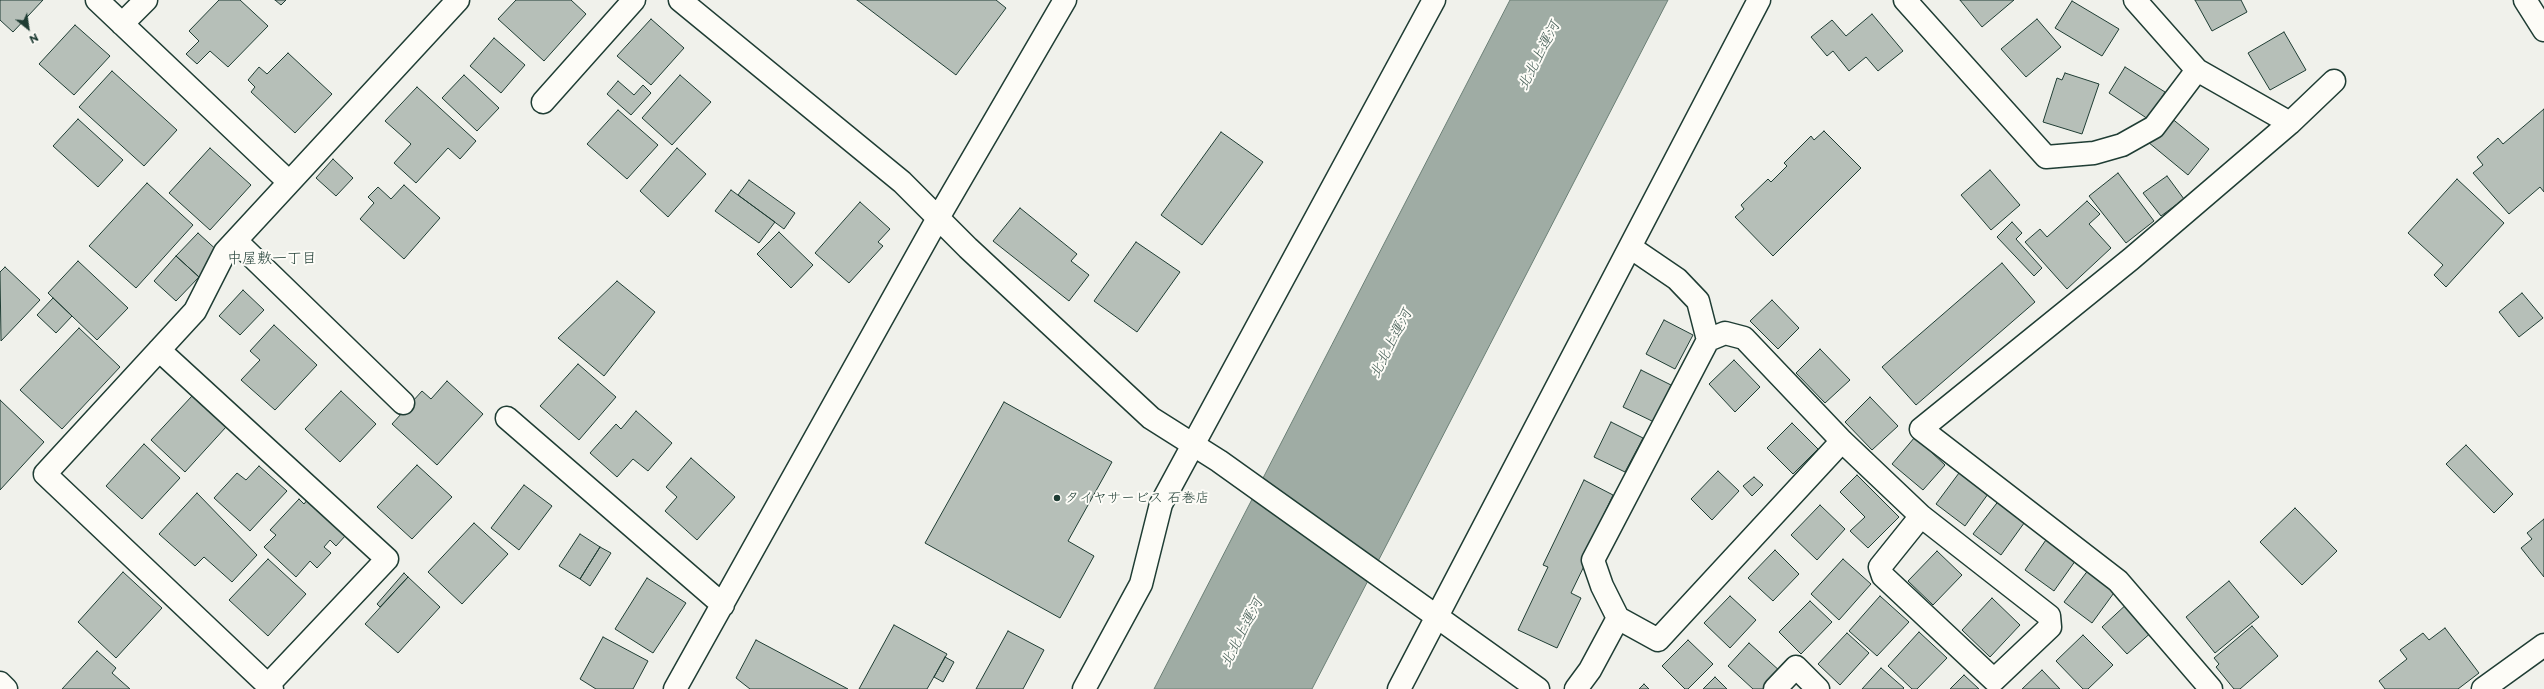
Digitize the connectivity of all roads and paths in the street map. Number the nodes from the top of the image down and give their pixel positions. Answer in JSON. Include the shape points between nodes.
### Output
{"nodes":[{"id":1,"x":97,"y":0,"type":"edge"},
{"id":2,"x":146,"y":0,"type":"edge"},
{"id":3,"x":458,"y":0,"type":"edge"},
{"id":4,"x":634,"y":0,"type":"edge"},
{"id":5,"x":680,"y":0,"type":"edge"},
{"id":6,"x":1065,"y":0,"type":"edge"},
{"id":7,"x":1434,"y":0,"type":"edge"},
{"id":8,"x":1759,"y":0,"type":"edge"},
{"id":9,"x":1905,"y":0,"type":"edge"},
{"id":10,"x":2135,"y":0,"type":"edge"},
{"id":11,"x":2525,"y":0,"type":"edge"},
{"id":12,"x":122,"y":24,"type":"junction"},
{"id":13,"x":2544,"y":30,"type":"edge"},
{"id":14,"x":2197,"y":70,"type":"junction"},
{"id":15,"x":2334,"y":81,"type":"dead end"},
{"id":16,"x":543,"y":102,"type":"dead end"},
{"id":17,"x":2290,"y":123,"type":"junction"},
{"id":18,"x":289,"y":182,"type":"junction"},
{"id":19,"x":938,"y":218,"type":"junction"},
{"id":20,"x":236,"y":242,"type":"junction"},
{"id":21,"x":1630,"y":247,"type":"junction"},
{"id":22,"x":1708,"y":340,"type":"junction"},
{"id":23,"x":160,"y":350,"type":"junction"},
{"id":24,"x":403,"y":403,"type":"dead end"},
{"id":25,"x":507,"y":418,"type":"dead end"},
{"id":26,"x":1842,"y":441,"type":"junction"},
{"id":27,"x":1192,"y":445,"type":"junction"},
{"id":28,"x":1921,"y":516,"type":"junction"},
{"id":29,"x":723,"y":605,"type":"junction"},
{"id":30,"x":1438,"y":616,"type":"junction"},
{"id":31,"x":1618,"y":618,"type":"junction"},
{"id":32,"x":2544,"y":645,"type":"edge"},
{"id":33,"x":0,"y":683,"type":"edge"},
{"id":34,"x":270,"y":687,"type":"edge"},
{"id":35,"x":6,"y":689,"type":"edge"},
{"id":36,"x":675,"y":689,"type":"edge"},
{"id":37,"x":1084,"y":689,"type":"edge"},
{"id":38,"x":1399,"y":689,"type":"edge"},
{"id":39,"x":1538,"y":689,"type":"edge"},
{"id":40,"x":1576,"y":689,"type":"edge"},
{"id":41,"x":1775,"y":689,"type":"edge"},
{"id":42,"x":1818,"y":689,"type":"edge"},
{"id":43,"x":2211,"y":689,"type":"edge"},
{"id":44,"x":2483,"y":689,"type":"edge"}],
"edges":[{"from":1,"to":12,"type":"street"},
{"from":2,"to":12,"type":"street"},
{"from":3,"to":18,"type":"street"},
{"from":4,"to":16,"type":"street"},
{"from":5,"to":19,"type":"street","via":[[902,182]]},
{"from":6,"to":19,"type":"street"},
{"from":7,"to":27,"type":"street"},
{"from":8,"to":21,"type":"street"},
{"from":9,"to":14,"type":"street","via":[[2046,157],[2094,153],[2122,145],[2148,131],[2154,127]]},
{"from":10,"to":14,"type":"street"},
{"from":11,"to":13,"type":"street"},
{"from":12,"to":18,"type":"street"},
{"from":14,"to":17,"type":"street"},
{"from":15,"to":17,"type":"street"},
{"from":17,"to":43,"type":"street","via":[[2131,259],[1921,429],[2118,580]]},
{"from":18,"to":20,"type":"street"},
{"from":19,"to":27,"type":"street","via":[[1151,418]]},
{"from":19,"to":29,"type":"street"},
{"from":20,"to":23,"type":"street","via":[[225,252],[195,311]]},
{"from":20,"to":24,"type":"street"},
{"from":21,"to":22,"type":"street","via":[[1677,279],[1698,301]]},
{"from":21,"to":30,"type":"street"},
{"from":22,"to":26,"type":"street","via":[[1725,332],[1744,338]]},
{"from":22,"to":31,"type":"street","via":[[1593,560],[1602,586]]},
{"from":23,"to":34,"type":"street","via":[[45,474]]},
{"from":23,"to":34,"type":"street","via":[[387,559]]},
{"from":25,"to":29,"type":"street"},
{"from":26,"to":28,"type":"street"},
{"from":26,"to":31,"type":"street","via":[[1658,640]]},
{"from":27,"to":30,"type":"street","via":[[1219,461]]},
{"from":27,"to":37,"type":"street","via":[[1161,504],[1141,584]]},
{"from":28,"to":28,"type":"street","via":[[2049,616],[2050,627],[1994,680],[1884,576],[1880,567]]},
{"from":29,"to":36,"type":"street"},
{"from":30,"to":38,"type":"street"},
{"from":30,"to":39,"type":"street"},
{"from":31,"to":40,"type":"street","via":[[1590,670]]},
{"from":32,"to":44,"type":"street"},
{"from":33,"to":35,"type":"street"},
{"from":41,"to":42,"type":"street","via":[[1796,667]]}]}
